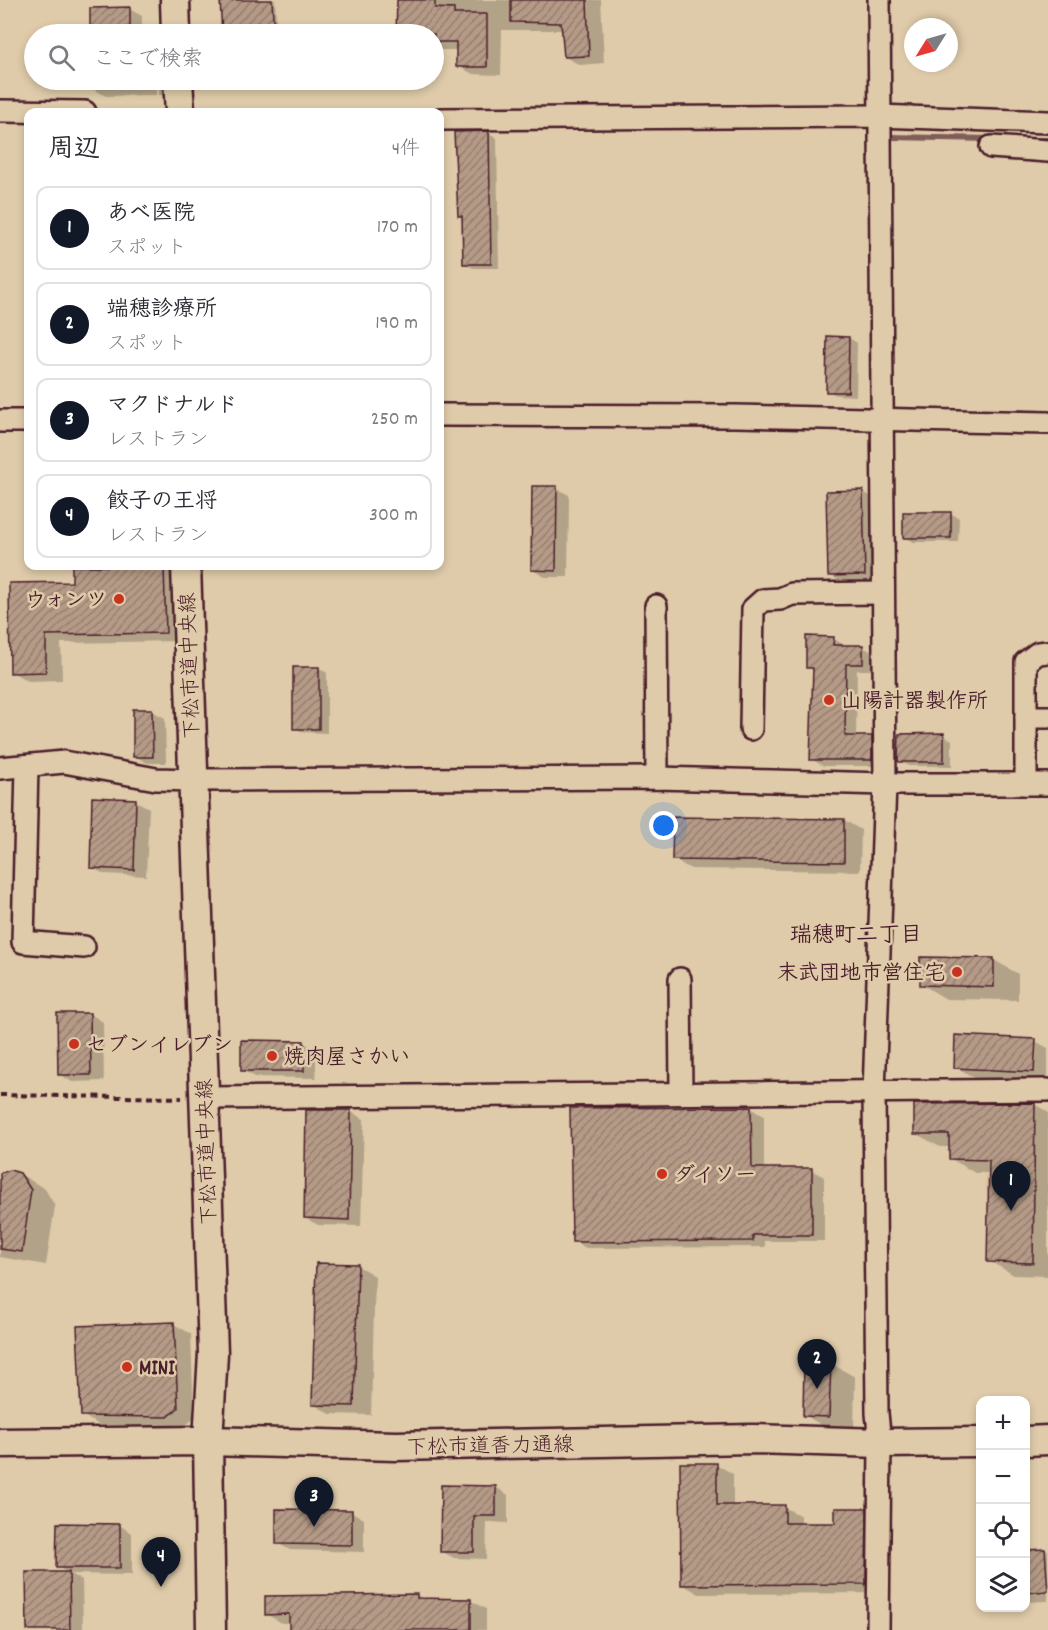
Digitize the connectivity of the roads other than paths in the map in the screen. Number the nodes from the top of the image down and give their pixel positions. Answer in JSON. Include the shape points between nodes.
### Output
{"nodes":[{"id":1,"x":175,"y":0,"type":"edge"},
{"id":2,"x":879,"y":0,"type":"edge"},
{"id":3,"x":176,"y":24,"type":"edge"},
{"id":4,"x":179,"y":90,"type":"edge"},
{"id":5,"x":180,"y":108,"type":"edge"},
{"id":6,"x":0,"y":111,"type":"edge"},
{"id":7,"x":24,"y":111,"type":"edge"},
{"id":8,"x":878,"y":116,"type":"junction"},
{"id":9,"x":444,"y":119,"type":"edge"},
{"id":10,"x":1048,"y":122,"type":"edge"},
{"id":11,"x":992,"y":147,"type":"dead end"},
{"id":12,"x":1048,"y":151,"type":"edge"},
{"id":13,"x":444,"y":415,"type":"edge"},
{"id":14,"x":0,"y":421,"type":"edge"},
{"id":15,"x":24,"y":421,"type":"edge"},
{"id":16,"x":882,"y":421,"type":"junction"},
{"id":17,"x":1048,"y":423,"type":"edge"},
{"id":18,"x":186,"y":570,"type":"edge"},
{"id":19,"x":884,"y":593,"type":"junction"},
{"id":20,"x":656,"y":606,"type":"dead end"},
{"id":21,"x":1048,"y":652,"type":"edge"},
{"id":22,"x":1026,"y":717,"type":"junction"},
{"id":23,"x":1048,"y":717,"type":"edge"},
{"id":24,"x":751,"y":729,"type":"dead end"},
{"id":25,"x":27,"y":766,"type":"junction"},
{"id":26,"x":0,"y":768,"type":"edge"},
{"id":27,"x":657,"y":778,"type":"junction"},
{"id":28,"x":194,"y":780,"type":"junction"},
{"id":29,"x":885,"y":784,"type":"junction"},
{"id":30,"x":1026,"y":784,"type":"junction"},
{"id":31,"x":1048,"y":784,"type":"edge"},
{"id":32,"x":84,"y":947,"type":"dead end"},
{"id":33,"x":680,"y":979,"type":"dead end"},
{"id":34,"x":1048,"y":1090,"type":"edge"},
{"id":35,"x":681,"y":1092,"type":"junction"},
{"id":36,"x":874,"y":1092,"type":"junction"},
{"id":37,"x":204,"y":1098,"type":"junction"},
{"id":38,"x":1048,"y":1440,"type":"edge"},
{"id":39,"x":1030,"y":1441,"type":"edge"},
{"id":40,"x":208,"y":1442,"type":"junction"},
{"id":41,"x":976,"y":1442,"type":"edge"},
{"id":42,"x":0,"y":1443,"type":"edge"},
{"id":43,"x":880,"y":1443,"type":"junction"},
{"id":44,"x":212,"y":1630,"type":"edge"},
{"id":45,"x":878,"y":1630,"type":"edge"}],
"edges":[{"from":1,"to":3,"type":"street"},
{"from":2,"to":8,"type":"street"},
{"from":4,"to":5,"type":"street"},
{"from":6,"to":7,"type":"street"},
{"from":8,"to":9,"type":"street"},
{"from":8,"to":10,"type":"street"},
{"from":8,"to":16,"type":"street"},
{"from":11,"to":12,"type":"street"},
{"from":13,"to":16,"type":"street"},
{"from":14,"to":15,"type":"street"},
{"from":16,"to":17,"type":"street"},
{"from":16,"to":19,"type":"street"},
{"from":18,"to":28,"type":"street","name":"下松市道中央線"},
{"from":19,"to":24,"type":"street","via":[[792,594],[763,600],[753,609]]},
{"from":19,"to":29,"type":"street"},
{"from":20,"to":27,"type":"street"},
{"from":21,"to":22,"type":"street","via":[[1038,652],[1026,662]]},
{"from":22,"to":23,"type":"street"},
{"from":22,"to":30,"type":"street"},
{"from":25,"to":26,"type":"street"},
{"from":25,"to":28,"type":"street","via":[[64,762],[156,779]]},
{"from":25,"to":32,"type":"street","via":[[23,942]]},
{"from":27,"to":28,"type":"street"},
{"from":27,"to":29,"type":"street"},
{"from":28,"to":37,"type":"street","name":"下松市道中央線"},
{"from":29,"to":30,"type":"street"},
{"from":29,"to":36,"type":"street"},
{"from":30,"to":31,"type":"street"},
{"from":33,"to":35,"type":"street"},
{"from":34,"to":36,"type":"street"},
{"from":35,"to":36,"type":"street"},
{"from":35,"to":37,"type":"street"},
{"from":36,"to":43,"type":"street"},
{"from":37,"to":40,"type":"street","name":"下松市道中央線","via":[[213,1353]]},
{"from":38,"to":39,"type":"street"},
{"from":40,"to":42,"type":"street","name":"下松市道香力通線"},
{"from":40,"to":43,"type":"street","name":"下松市道香力通線","via":[[396,1446],[752,1439]]},
{"from":40,"to":44,"type":"street","name":"下松市道中央線"},
{"from":41,"to":43,"type":"street","name":"下松市道香力通線"},
{"from":43,"to":45,"type":"street"}]}
